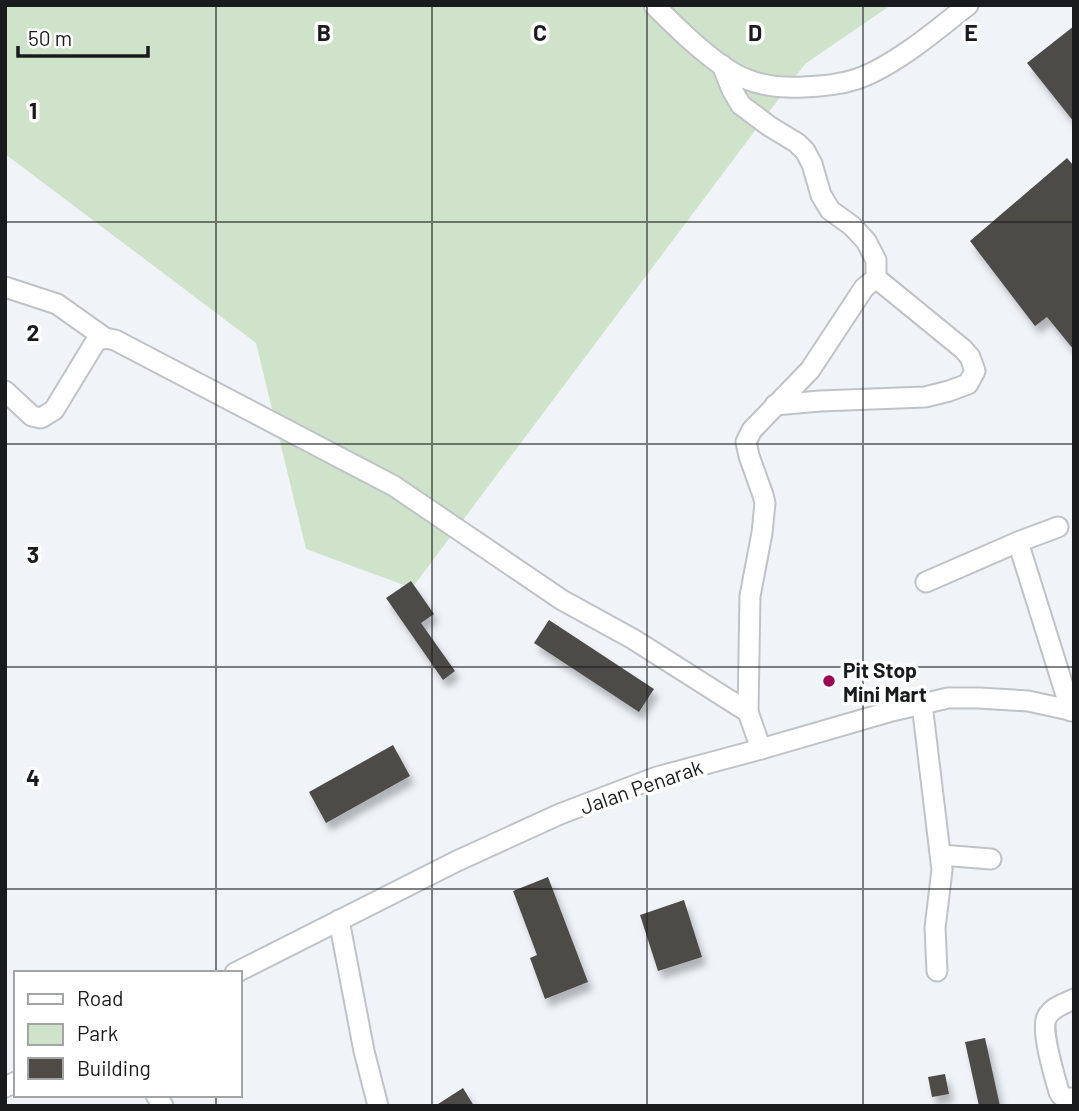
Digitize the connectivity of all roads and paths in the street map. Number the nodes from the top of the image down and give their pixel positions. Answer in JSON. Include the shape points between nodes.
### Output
{"nodes":[{"id":1,"x":654,"y":5,"type":"edge"},
{"id":2,"x":968,"y":5,"type":"edge"},
{"id":3,"x":722,"y":65,"type":"junction"},
{"id":4,"x":876,"y":278,"type":"junction"},
{"id":5,"x":5,"y":287,"type":"edge"},
{"id":6,"x":105,"y":338,"type":"junction"},
{"id":7,"x":5,"y":391,"type":"edge"},
{"id":8,"x":775,"y":405,"type":"junction"},
{"id":9,"x":1058,"y":527,"type":"dead end"},
{"id":10,"x":1018,"y":542,"type":"junction"},
{"id":11,"x":926,"y":582,"type":"dead end"},
{"id":12,"x":922,"y":704,"type":"junction"},
{"id":13,"x":1072,"y":711,"type":"edge"},
{"id":14,"x":748,"y":712,"type":"junction"},
{"id":15,"x":761,"y":749,"type":"junction"},
{"id":16,"x":941,"y":855,"type":"junction"},
{"id":17,"x":991,"y":859,"type":"dead end"},
{"id":18,"x":339,"y":920,"type":"junction"},
{"id":19,"x":239,"y":971,"type":"edge"},
{"id":20,"x":937,"y":971,"type":"dead end"},
{"id":21,"x":1074,"y":999,"type":"edge"},
{"id":22,"x":1074,"y":1098,"type":"edge"},
{"id":23,"x":378,"y":1106,"type":"edge"}],
"edges":[{"from":1,"to":3,"type":"street"},
{"from":2,"to":3,"type":"street","via":[[918,45],[858,79],[795,88],[745,79]]},
{"from":3,"to":4,"type":"street","via":[[741,105],[805,151],[830,210],[866,242],[876,260]]},
{"from":4,"to":8,"type":"street","via":[[864,288],[810,370]]},
{"from":4,"to":8,"type":"street","via":[[970,357],[975,371],[968,384],[925,397]]},
{"from":5,"to":6,"type":"street","via":[[57,304]]},
{"from":6,"to":7,"type":"street","via":[[96,341],[54,410],[41,418],[32,416]]},
{"from":6,"to":14,"type":"street","via":[[394,486],[562,600]]},
{"from":8,"to":14,"type":"street","via":[[746,442],[765,503],[750,596]]},
{"from":9,"to":10,"type":"street"},
{"from":10,"to":11,"type":"street"},
{"from":10,"to":13,"type":"street"},
{"from":12,"to":13,"type":"street","name":"Jalan Penarak","via":[[979,698],[1028,701]]},
{"from":12,"to":15,"type":"street","name":"Jalan Penarak"},
{"from":12,"to":16,"type":"street"},
{"from":14,"to":15,"type":"street"},
{"from":15,"to":18,"type":"street","name":"Jalan Penarak","via":[[657,777],[560,814]]},
{"from":16,"to":17,"type":"street"},
{"from":16,"to":20,"type":"street","via":[[934,929]]},
{"from":18,"to":19,"type":"street","name":"Jalan Penarak"},
{"from":18,"to":23,"type":"street"},
{"from":21,"to":22,"type":"street","via":[[1054,1008],[1044,1021],[1060,1096]]}]}
